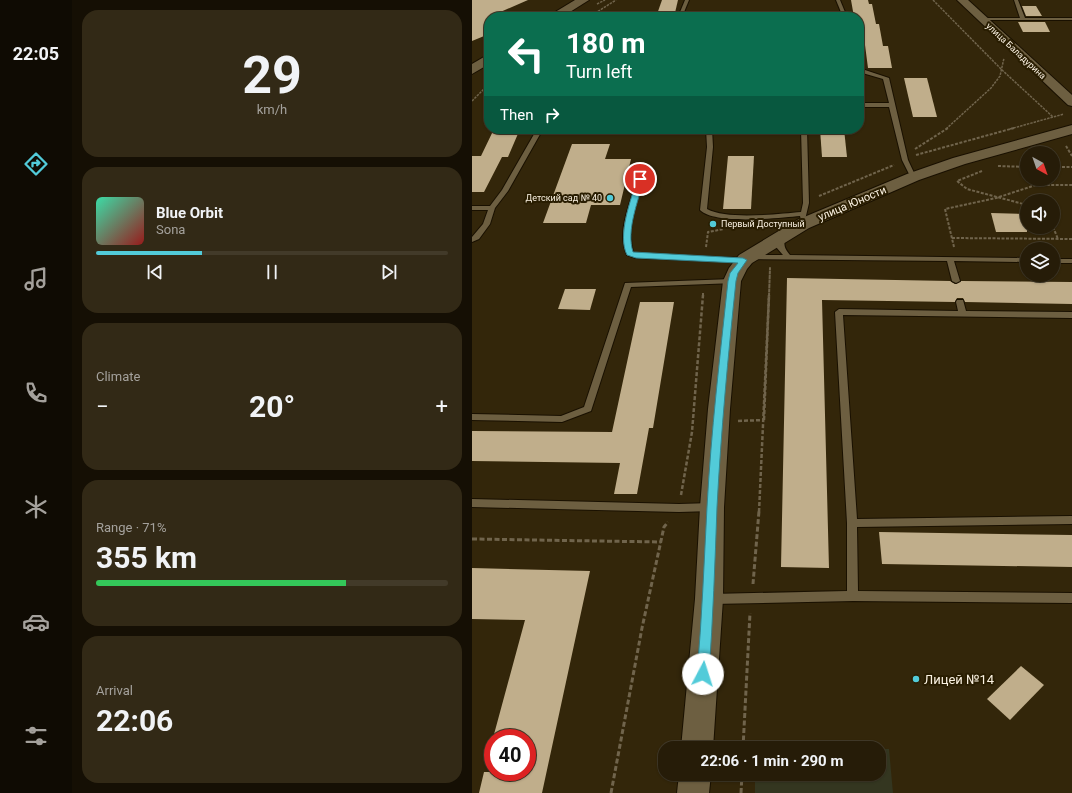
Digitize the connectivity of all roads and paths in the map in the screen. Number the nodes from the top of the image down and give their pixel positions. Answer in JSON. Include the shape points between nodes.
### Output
{"nodes":[{"id":1,"x":571,"y":0,"type":"edge"},
{"id":2,"x":583,"y":0,"type":"edge"},
{"id":3,"x":616,"y":0,"type":"edge"},
{"id":4,"x":687,"y":0,"type":"edge"},
{"id":5,"x":838,"y":0,"type":"edge"},
{"id":6,"x":932,"y":0,"type":"edge"},
{"id":7,"x":962,"y":0,"type":"edge"},
{"id":8,"x":1016,"y":0,"type":"edge"},
{"id":9,"x":551,"y":12,"type":"edge"},
{"id":10,"x":562,"y":12,"type":"edge"},
{"id":11,"x":597,"y":12,"type":"edge"},
{"id":12,"x":682,"y":12,"type":"edge"},
{"id":13,"x":843,"y":12,"type":"edge"},
{"id":14,"x":1023,"y":18,"type":"junction"},
{"id":15,"x":982,"y":19,"type":"junction"},
{"id":16,"x":1072,"y":19,"type":"edge"},
{"id":17,"x":1006,"y":43,"type":"junction"},
{"id":18,"x":484,"y":55,"type":"edge"},
{"id":19,"x":484,"y":62,"type":"edge"},
{"id":20,"x":472,"y":63,"type":"edge"},
{"id":21,"x":1002,"y":69,"type":"junction"},
{"id":22,"x":472,"y":70,"type":"edge"},
{"id":23,"x":864,"y":71,"type":"edge"},
{"id":24,"x":484,"y":89,"type":"edge"},
{"id":25,"x":472,"y":101,"type":"edge"},
{"id":26,"x":1072,"y":102,"type":"edge"},
{"id":27,"x":864,"y":105,"type":"edge"},
{"id":28,"x":892,"y":105,"type":"junction"},
{"id":29,"x":1053,"y":117,"type":"junction"},
{"id":30,"x":1068,"y":129,"type":"edge"},
{"id":31,"x":537,"y":134,"type":"edge"},
{"id":32,"x":709,"y":134,"type":"edge"},
{"id":33,"x":804,"y":134,"type":"edge"},
{"id":34,"x":1072,"y":156,"type":"edge"},
{"id":35,"x":905,"y":160,"type":"junction"},
{"id":36,"x":1007,"y":163,"type":"dead end"},
{"id":37,"x":1020,"y":167,"type":"edge"},
{"id":38,"x":1060,"y":167,"type":"edge"},
{"id":39,"x":1072,"y":167,"type":"edge"},
{"id":40,"x":987,"y":169,"type":"dead end"},
{"id":41,"x":913,"y":177,"type":"junction"},
{"id":42,"x":640,"y":179,"type":"dead end"},
{"id":43,"x":1072,"y":186,"type":"edge"},
{"id":44,"x":996,"y":198,"type":"junction"},
{"id":45,"x":806,"y":203,"type":"junction"},
{"id":46,"x":1020,"y":203,"type":"edge"},
{"id":47,"x":472,"y":208,"type":"edge"},
{"id":48,"x":492,"y":208,"type":"junction"},
{"id":49,"x":762,"y":216,"type":"junction"},
{"id":50,"x":803,"y":219,"type":"junction"},
{"id":51,"x":1056,"y":234,"type":"edge"},
{"id":52,"x":780,"y":237,"type":"junction"},
{"id":53,"x":952,"y":238,"type":"junction"},
{"id":54,"x":1058,"y":239,"type":"junction"},
{"id":55,"x":1072,"y":239,"type":"edge"},
{"id":56,"x":472,"y":240,"type":"edge"},
{"id":57,"x":788,"y":257,"type":"junction"},
{"id":58,"x":954,"y":257,"type":"junction"},
{"id":59,"x":705,"y":258,"type":"junction"},
{"id":60,"x":746,"y":259,"type":"junction"},
{"id":61,"x":1020,"y":260,"type":"edge"},
{"id":62,"x":1060,"y":261,"type":"edge"},
{"id":63,"x":1072,"y":261,"type":"edge"},
{"id":64,"x":732,"y":281,"type":"junction"},
{"id":65,"x":956,"y":281,"type":"dead end"},
{"id":66,"x":704,"y":283,"type":"junction"},
{"id":67,"x":960,"y":302,"type":"dead end"},
{"id":68,"x":962,"y":313,"type":"junction"},
{"id":69,"x":1072,"y":315,"type":"edge"},
{"id":70,"x":472,"y":417,"type":"edge"},
{"id":71,"x":764,"y":420,"type":"joint"},
{"id":72,"x":472,"y":503,"type":"edge"},
{"id":73,"x":712,"y":507,"type":"junction"},
{"id":74,"x":679,"y":508,"type":"junction"},
{"id":75,"x":1072,"y":520,"type":"edge"},
{"id":76,"x":852,"y":523,"type":"junction"},
{"id":77,"x":472,"y":539,"type":"edge"},
{"id":78,"x":661,"y":542,"type":"junction"},
{"id":79,"x":852,"y":596,"type":"junction"},
{"id":80,"x":1072,"y":598,"type":"edge"},
{"id":81,"x":709,"y":599,"type":"junction"},
{"id":82,"x":698,"y":741,"type":"edge"},
{"id":83,"x":694,"y":781,"type":"edge"},
{"id":84,"x":742,"y":781,"type":"edge"},
{"id":85,"x":611,"y":793,"type":"edge"},
{"id":86,"x":693,"y":793,"type":"edge"},
{"id":87,"x":741,"y":793,"type":"edge"}],
"edges":[{"from":1,"to":9,"type":"street"},
{"from":2,"to":10,"type":"street"},
{"from":3,"to":11,"type":"path"},
{"from":4,"to":12,"type":"lane"},
{"from":5,"to":13,"type":"lane"},
{"from":6,"to":21,"type":"path"},
{"from":7,"to":15,"type":"street","name":"улица Баладурина"},
{"from":8,"to":14,"type":"lane"},
{"from":14,"to":15,"type":"lane"},
{"from":14,"to":16,"type":"lane"},
{"from":15,"to":17,"type":"street","name":"улица Баладурина"},
{"from":17,"to":21,"type":"path"},
{"from":17,"to":26,"type":"street","name":"улица Баладурина"},
{"from":18,"to":20,"type":"street"},
{"from":19,"to":22,"type":"street"},
{"from":21,"to":29,"type":"path"},
{"from":21,"to":35,"type":"path","via":[[991,88],[977,102],[948,128],[917,148]]},
{"from":23,"to":28,"type":"lane","via":[[886,78]]},
{"from":24,"to":25,"type":"path"},
{"from":27,"to":28,"type":"lane"},
{"from":28,"to":35,"type":"lane"},
{"from":29,"to":30,"type":"path"},
{"from":29,"to":35,"type":"path"},
{"from":30,"to":34,"type":"path"},
{"from":30,"to":41,"type":"street","name":"улица Юности"},
{"from":31,"to":48,"type":"lane","via":[[505,191]]},
{"from":32,"to":49,"type":"lane","via":[[703,210],[707,214],[717,216]]},
{"from":33,"to":45,"type":"lane"},
{"from":35,"to":41,"type":"lane"},
{"from":35,"to":45,"type":"path"},
{"from":36,"to":37,"type":"path","via":[[994,166]]},
{"from":38,"to":39,"type":"path"},
{"from":40,"to":44,"type":"path","via":[[957,181],[967,189]]},
{"from":41,"to":50,"type":"street","name":"улица Юности"},
{"from":42,"to":59,"type":"lane","via":[[626,243],[630,254]]},
{"from":43,"to":44,"type":"path","via":[[1036,185]]},
{"from":44,"to":46,"type":"path"},
{"from":44,"to":53,"type":"path","via":[[945,209]]},
{"from":45,"to":50,"type":"lane"},
{"from":47,"to":48,"type":"lane"},
{"from":48,"to":56,"type":"lane","via":[[486,224]]},
{"from":49,"to":50,"type":"lane"},
{"from":49,"to":59,"type":"path","via":[[737,226],[708,232]]},
{"from":50,"to":52,"type":"street","name":"улица Юности"},
{"from":51,"to":54,"type":"path"},
{"from":52,"to":57,"type":"lane","via":[[780,247]]},
{"from":52,"to":60,"type":"street","name":"улица Юности"},
{"from":53,"to":54,"type":"path"},
{"from":53,"to":58,"type":"path"},
{"from":54,"to":55,"type":"path"},
{"from":57,"to":58,"type":"lane"},
{"from":57,"to":60,"type":"lane"},
{"from":58,"to":61,"type":"lane"},
{"from":58,"to":65,"type":"lane"},
{"from":59,"to":60,"type":"lane"},
{"from":60,"to":64,"type":"street","name":"улица Юности","via":[[734,273]]},
{"from":62,"to":63,"type":"lane"},
{"from":64,"to":66,"type":"lane"},
{"from":64,"to":73,"type":"street","name":"улица Юности"},
{"from":66,"to":70,"type":"lane","via":[[628,285],[588,409],[562,419]]},
{"from":66,"to":74,"type":"path","via":[[692,432]]},
{"from":67,"to":68,"type":"lane"},
{"from":68,"to":69,"type":"lane"},
{"from":68,"to":76,"type":"lane","via":[[839,312]]},
{"from":71,"to":71,"type":"path","via":[[766,378],[770,268],[769,292]]},
{"from":72,"to":74,"type":"lane"},
{"from":73,"to":74,"type":"lane"},
{"from":73,"to":81,"type":"street","name":"улица Юности"},
{"from":74,"to":78,"type":"path","via":[[664,527]]},
{"from":75,"to":76,"type":"lane"},
{"from":76,"to":79,"type":"lane"},
{"from":77,"to":78,"type":"path"},
{"from":78,"to":85,"type":"path"},
{"from":79,"to":80,"type":"lane"},
{"from":79,"to":81,"type":"lane"},
{"from":81,"to":82,"type":"street","name":"улица Юности"},
{"from":83,"to":86,"type":"street"},
{"from":84,"to":87,"type":"path"}]}
